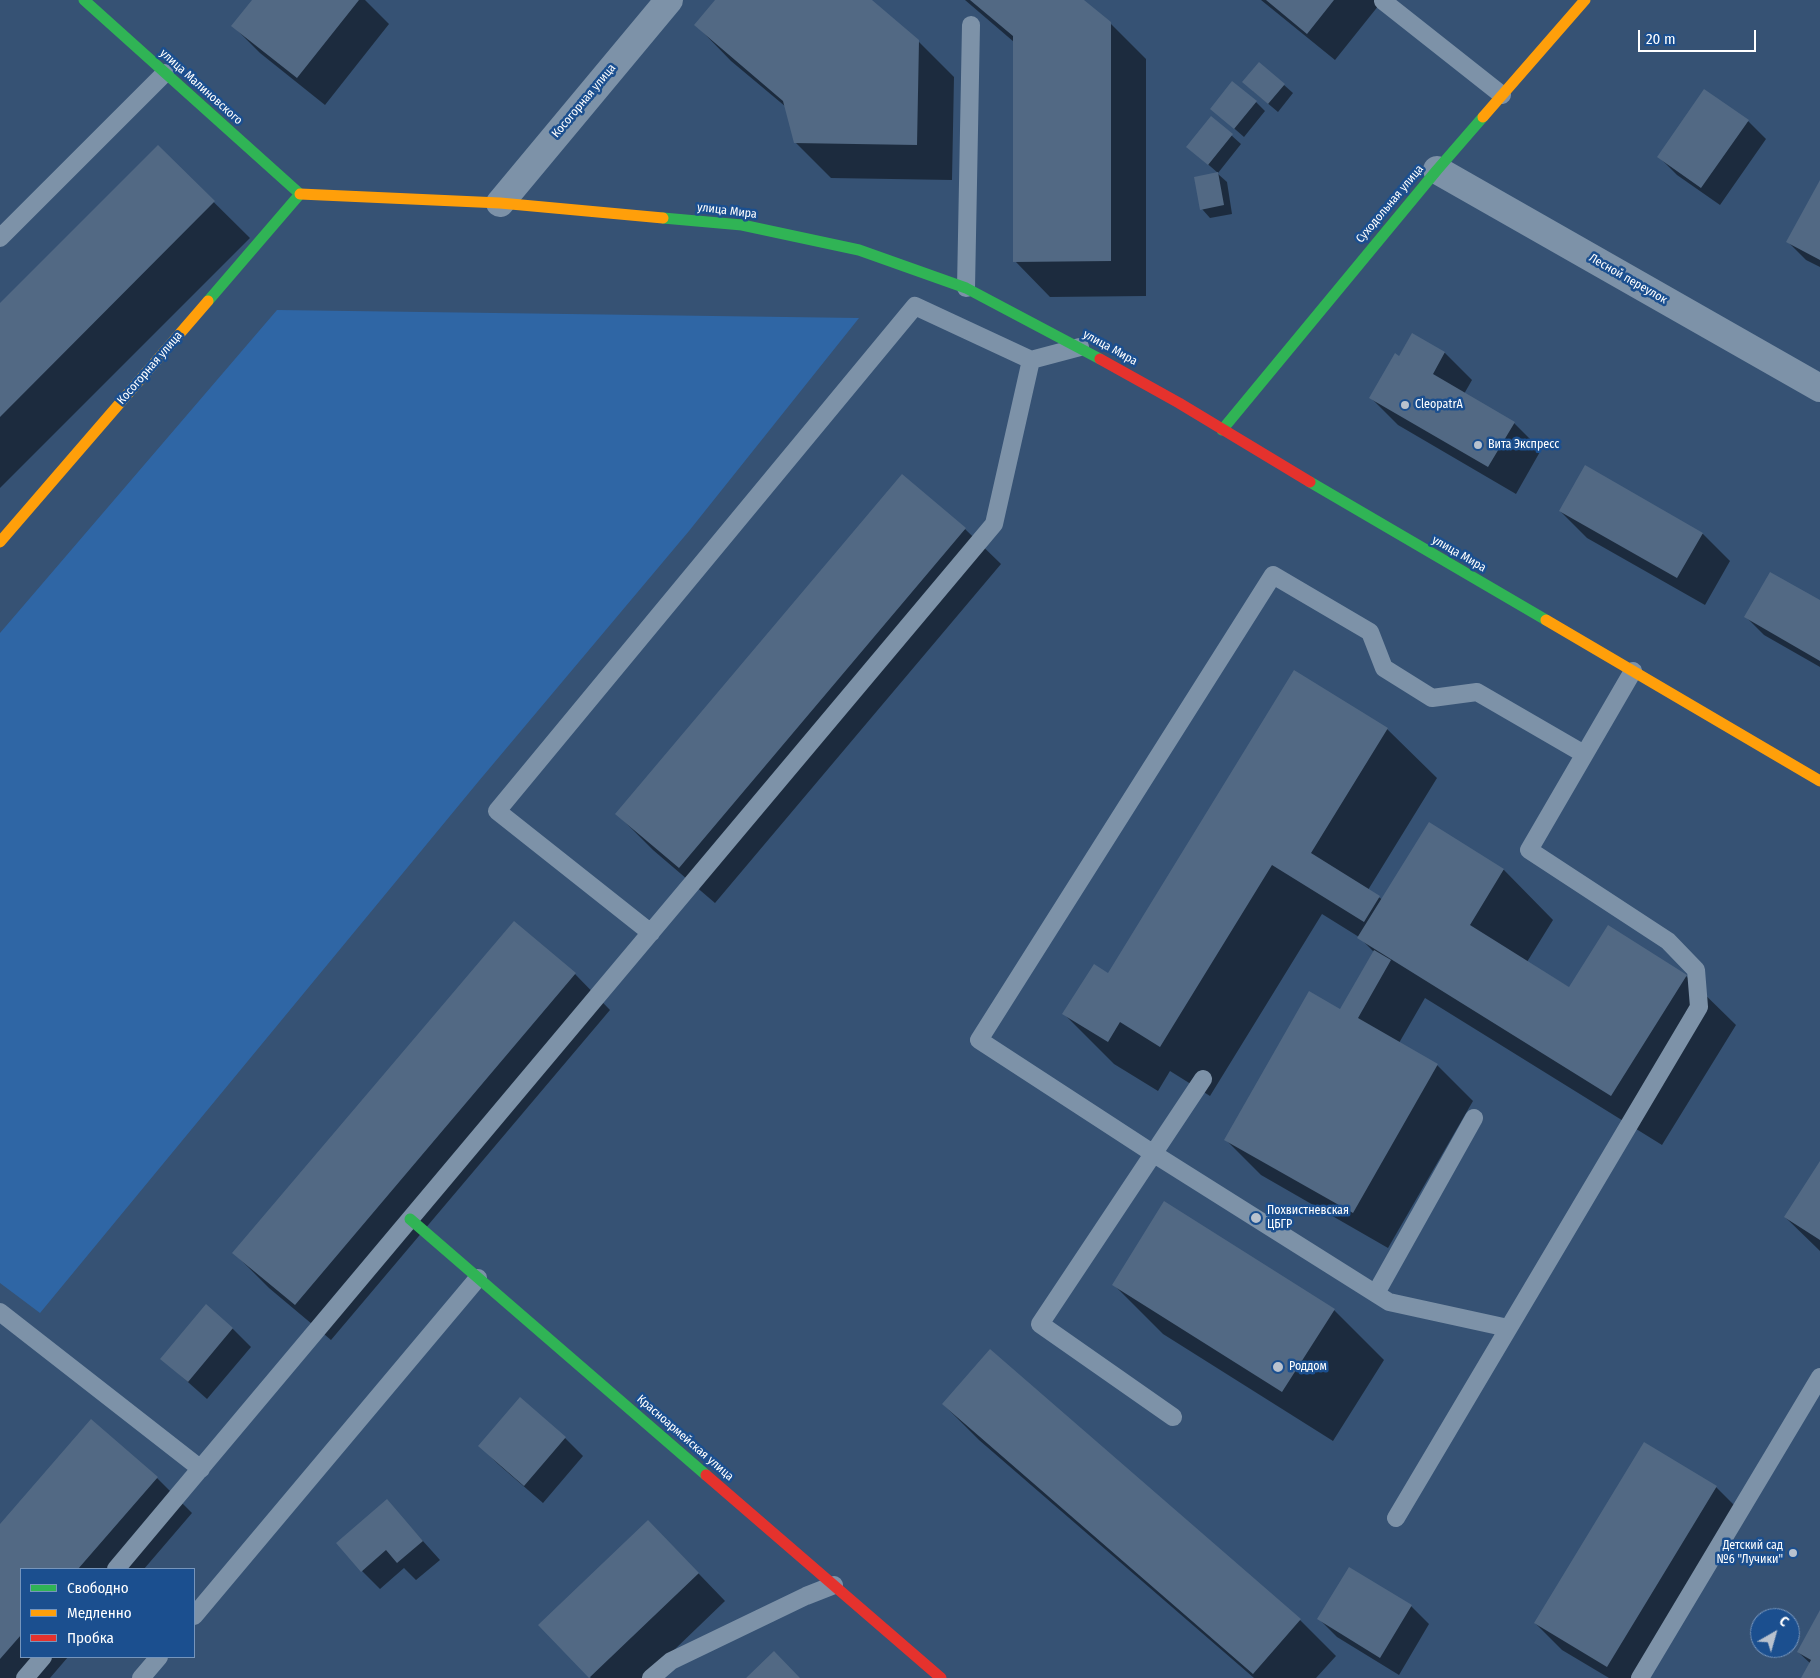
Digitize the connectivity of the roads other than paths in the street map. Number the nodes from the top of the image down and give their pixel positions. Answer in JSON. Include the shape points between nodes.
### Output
{"nodes":[{"id":1,"x":84,"y":0,"type":"edge"},
{"id":2,"x":669,"y":0,"type":"edge"},
{"id":3,"x":1585,"y":0,"type":"edge"},
{"id":4,"x":1383,"y":1,"type":"dead end"},
{"id":5,"x":971,"y":25,"type":"dead end"},
{"id":6,"x":165,"y":73,"type":"junction"},
{"id":7,"x":1502,"y":95,"type":"junction"},
{"id":8,"x":1437,"y":170,"type":"junction"},
{"id":9,"x":300,"y":194,"type":"junction"},
{"id":10,"x":500,"y":203,"type":"junction"},
{"id":11,"x":0,"y":238,"type":"edge"},
{"id":12,"x":966,"y":288,"type":"junction"},
{"id":13,"x":1080,"y":347,"type":"junction"},
{"id":14,"x":1031,"y":360,"type":"junction"},
{"id":15,"x":1820,"y":388,"type":"edge"},
{"id":16,"x":1222,"y":430,"type":"junction"},
{"id":17,"x":0,"y":542,"type":"edge"},
{"id":18,"x":1633,"y":671,"type":"junction"},
{"id":19,"x":1584,"y":754,"type":"junction"},
{"id":20,"x":1820,"y":781,"type":"edge"},
{"id":21,"x":651,"y":933,"type":"junction"},
{"id":22,"x":1203,"y":1078,"type":"dead end"},
{"id":23,"x":1474,"y":1118,"type":"dead end"},
{"id":24,"x":1154,"y":1154,"type":"junction"},
{"id":25,"x":410,"y":1219,"type":"junction"},
{"id":26,"x":478,"y":1278,"type":"junction"},
{"id":27,"x":1376,"y":1293,"type":"junction"},
{"id":28,"x":0,"y":1312,"type":"edge"},
{"id":29,"x":1508,"y":1328,"type":"junction"},
{"id":30,"x":1820,"y":1377,"type":"edge"},
{"id":31,"x":1173,"y":1417,"type":"dead end"},
{"id":32,"x":201,"y":1469,"type":"junction"},
{"id":33,"x":1396,"y":1518,"type":"dead end"},
{"id":34,"x":117,"y":1568,"type":"edge"},
{"id":35,"x":834,"y":1585,"type":"junction"},
{"id":36,"x":195,"y":1615,"type":"edge"},
{"id":37,"x":42,"y":1658,"type":"edge"},
{"id":38,"x":158,"y":1658,"type":"edge"},
{"id":39,"x":25,"y":1678,"type":"edge"},
{"id":40,"x":141,"y":1678,"type":"edge"},
{"id":41,"x":651,"y":1678,"type":"edge"},
{"id":42,"x":941,"y":1678,"type":"edge"},
{"id":43,"x":1640,"y":1678,"type":"edge"}],
"edges":[{"from":1,"to":6,"type":"street","name":"улица Малиновского"},
{"from":2,"to":10,"type":"street","name":"Косогорная улица"},
{"from":3,"to":7,"type":"street","name":"Суходольная улица"},
{"from":4,"to":7,"type":"lane"},
{"from":5,"to":12,"type":"lane"},
{"from":6,"to":9,"type":"street","name":"улица Малиновского"},
{"from":6,"to":11,"type":"lane"},
{"from":7,"to":8,"type":"street","name":"Суходольная улица"},
{"from":8,"to":15,"type":"street","name":"Лесной переулок"},
{"from":8,"to":16,"type":"street","name":"Суходольная улица"},
{"from":9,"to":10,"type":"street","name":"улица Мира"},
{"from":9,"to":17,"type":"street","name":"Косогорная улица"},
{"from":10,"to":12,"type":"street","name":"улица Мира","via":[[742,225],[859,250]]},
{"from":12,"to":13,"type":"street","name":"улица Мира"},
{"from":13,"to":14,"type":"lane"},
{"from":13,"to":16,"type":"street","name":"улица Мира"},
{"from":14,"to":21,"type":"lane","via":[[994,524]]},
{"from":14,"to":21,"type":"lane","via":[[915,306],[497,811]]},
{"from":16,"to":18,"type":"street","name":"улица Мира"},
{"from":18,"to":19,"type":"lane"},
{"from":18,"to":20,"type":"street","name":"улица Мира"},
{"from":19,"to":24,"type":"lane","via":[[1477,692],[1432,698],[1384,668],[1370,632],[1272,575],[979,1040]]},
{"from":19,"to":29,"type":"lane","via":[[1529,850],[1668,942],[1696,970],[1699,1008]]},
{"from":21,"to":25,"type":"lane"},
{"from":22,"to":24,"type":"lane"},
{"from":23,"to":27,"type":"lane"},
{"from":24,"to":27,"type":"lane"},
{"from":24,"to":31,"type":"lane","via":[[1040,1324]]},
{"from":25,"to":26,"type":"street","name":"Красноармейская улица"},
{"from":25,"to":32,"type":"lane"},
{"from":26,"to":35,"type":"street","name":"Красноармейская улица"},
{"from":26,"to":36,"type":"lane"},
{"from":27,"to":29,"type":"lane","via":[[1389,1302]]},
{"from":28,"to":32,"type":"lane"},
{"from":29,"to":33,"type":"lane"},
{"from":30,"to":43,"type":"lane"},
{"from":32,"to":34,"type":"lane"},
{"from":35,"to":41,"type":"lane","via":[[671,1661]]},
{"from":35,"to":42,"type":"street","name":"Красноармейская улица"},
{"from":37,"to":39,"type":"lane"},
{"from":38,"to":40,"type":"lane"}]}
